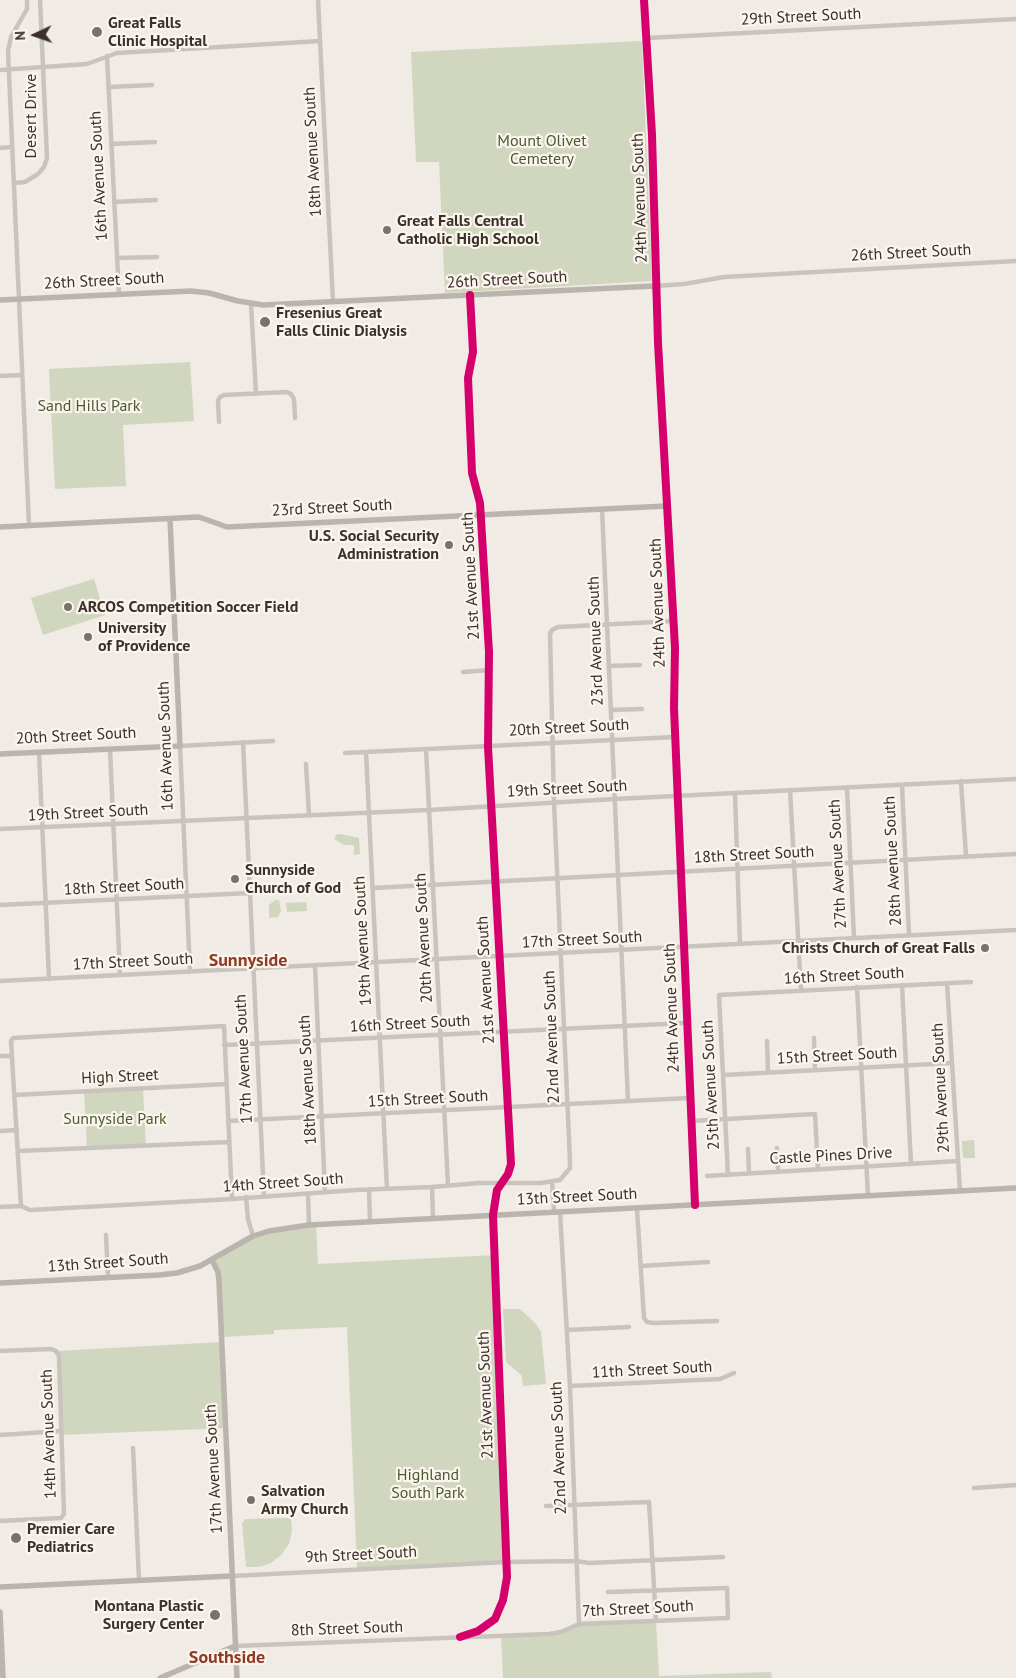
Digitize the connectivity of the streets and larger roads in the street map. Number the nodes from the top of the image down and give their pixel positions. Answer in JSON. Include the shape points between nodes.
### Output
{"nodes":[{"id":1,"x":27,"y":0,"type":"edge"},
{"id":2,"x":40,"y":0,"type":"edge"},
{"id":3,"x":318,"y":0,"type":"edge"},
{"id":4,"x":644,"y":0,"type":"edge"},
{"id":5,"x":1016,"y":19,"type":"edge"},
{"id":6,"x":646,"y":38,"type":"junction"},
{"id":7,"x":320,"y":41,"type":"junction"},
{"id":8,"x":107,"y":56,"type":"junction"},
{"id":9,"x":44,"y":67,"type":"junction"},
{"id":10,"x":9,"y":69,"type":"junction"},
{"id":11,"x":0,"y":70,"type":"edge"},
{"id":12,"x":152,"y":85,"type":"dead end"},
{"id":13,"x":109,"y":87,"type":"junction"},
{"id":14,"x":155,"y":142,"type":"dead end"},
{"id":15,"x":112,"y":144,"type":"junction"},
{"id":16,"x":0,"y":148,"type":"edge"},
{"id":17,"x":12,"y":148,"type":"junction"},
{"id":18,"x":14,"y":183,"type":"junction"},
{"id":19,"x":156,"y":200,"type":"dead end"},
{"id":20,"x":114,"y":202,"type":"junction"},
{"id":21,"x":157,"y":257,"type":"dead end"},
{"id":22,"x":117,"y":258,"type":"junction"},
{"id":23,"x":1016,"y":261,"type":"edge"},
{"id":24,"x":655,"y":286,"type":"junction"},
{"id":25,"x":119,"y":294,"type":"junction"},
{"id":26,"x":470,"y":295,"type":"junction"},
{"id":27,"x":19,"y":299,"type":"junction"},
{"id":28,"x":0,"y":300,"type":"edge"},
{"id":29,"x":333,"y":302,"type":"junction"},
{"id":30,"x":251,"y":304,"type":"junction"},
{"id":31,"x":22,"y":375,"type":"junction"},
{"id":32,"x":0,"y":376,"type":"edge"},
{"id":33,"x":256,"y":394,"type":"junction"},
{"id":34,"x":295,"y":418,"type":"dead end"},
{"id":35,"x":219,"y":422,"type":"dead end"},
{"id":36,"x":667,"y":506,"type":"junction"},
{"id":37,"x":602,"y":509,"type":"junction"},
{"id":38,"x":481,"y":515,"type":"junction"},
{"id":39,"x":170,"y":518,"type":"junction"},
{"id":40,"x":29,"y":526,"type":"junction"},
{"id":41,"x":0,"y":527,"type":"edge"},
{"id":42,"x":674,"y":621,"type":"junction"},
{"id":43,"x":607,"y":624,"type":"junction"},
{"id":44,"x":640,"y":665,"type":"dead end"},
{"id":45,"x":609,"y":666,"type":"junction"},
{"id":46,"x":490,"y":670,"type":"junction"},
{"id":47,"x":463,"y":672,"type":"dead end"},
{"id":48,"x":642,"y":709,"type":"dead end"},
{"id":49,"x":611,"y":710,"type":"junction"},
{"id":50,"x":675,"y":737,"type":"junction"},
{"id":51,"x":612,"y":739,"type":"junction"},
{"id":52,"x":273,"y":741,"type":"dead end"},
{"id":53,"x":243,"y":742,"type":"junction"},
{"id":54,"x":551,"y":743,"type":"junction"},
{"id":55,"x":180,"y":746,"type":"junction"},
{"id":56,"x":488,"y":747,"type":"junction"},
{"id":57,"x":110,"y":749,"type":"junction"},
{"id":58,"x":426,"y":749,"type":"junction"},
{"id":59,"x":39,"y":752,"type":"junction"},
{"id":60,"x":366,"y":752,"type":"junction"},
{"id":61,"x":345,"y":753,"type":"dead end"},
{"id":62,"x":0,"y":754,"type":"edge"},
{"id":63,"x":306,"y":764,"type":"dead end"},
{"id":64,"x":1016,"y":779,"type":"edge"},
{"id":65,"x":961,"y":781,"type":"junction"},
{"id":66,"x":902,"y":785,"type":"junction"},
{"id":67,"x":847,"y":788,"type":"junction"},
{"id":68,"x":790,"y":790,"type":"junction"},
{"id":69,"x":734,"y":794,"type":"junction"},
{"id":70,"x":677,"y":796,"type":"junction"},
{"id":71,"x":615,"y":799,"type":"junction"},
{"id":72,"x":554,"y":802,"type":"junction"},
{"id":73,"x":492,"y":807,"type":"junction"},
{"id":74,"x":429,"y":810,"type":"junction"},
{"id":75,"x":370,"y":812,"type":"junction"},
{"id":76,"x":308,"y":815,"type":"junction"},
{"id":77,"x":247,"y":818,"type":"junction"},
{"id":78,"x":183,"y":821,"type":"junction"},
{"id":79,"x":113,"y":824,"type":"junction"},
{"id":80,"x":42,"y":828,"type":"junction"},
{"id":81,"x":0,"y":829,"type":"edge"},
{"id":82,"x":1016,"y":854,"type":"edge"},
{"id":83,"x":966,"y":856,"type":"junction"},
{"id":84,"x":907,"y":860,"type":"junction"},
{"id":85,"x":850,"y":862,"type":"junction"},
{"id":86,"x":794,"y":866,"type":"junction"},
{"id":87,"x":736,"y":868,"type":"junction"},
{"id":88,"x":680,"y":872,"type":"junction"},
{"id":89,"x":619,"y":874,"type":"junction"},
{"id":90,"x":557,"y":878,"type":"junction"},
{"id":91,"x":494,"y":881,"type":"junction"},
{"id":92,"x":434,"y":885,"type":"junction"},
{"id":93,"x":373,"y":888,"type":"junction"},
{"id":94,"x":250,"y":893,"type":"junction"},
{"id":95,"x":186,"y":896,"type":"junction"},
{"id":96,"x":116,"y":900,"type":"junction"},
{"id":97,"x":46,"y":903,"type":"junction"},
{"id":98,"x":0,"y":905,"type":"edge"},
{"id":99,"x":1016,"y":930,"type":"edge"},
{"id":100,"x":909,"y":935,"type":"junction"},
{"id":101,"x":854,"y":938,"type":"junction"},
{"id":102,"x":798,"y":941,"type":"junction"},
{"id":103,"x":740,"y":944,"type":"junction"},
{"id":104,"x":683,"y":948,"type":"junction"},
{"id":105,"x":622,"y":951,"type":"junction"},
{"id":106,"x":561,"y":953,"type":"junction"},
{"id":107,"x":498,"y":956,"type":"junction"},
{"id":108,"x":438,"y":960,"type":"junction"},
{"id":109,"x":377,"y":963,"type":"junction"},
{"id":110,"x":315,"y":966,"type":"junction"},
{"id":111,"x":254,"y":969,"type":"junction"},
{"id":112,"x":190,"y":972,"type":"junction"},
{"id":113,"x":120,"y":975,"type":"junction"},
{"id":114,"x":49,"y":979,"type":"junction"},
{"id":115,"x":0,"y":981,"type":"edge"},
{"id":116,"x":972,"y":982,"type":"dead end"},
{"id":117,"x":947,"y":983,"type":"junction"},
{"id":118,"x":902,"y":985,"type":"junction"},
{"id":119,"x":857,"y":988,"type":"junction"},
{"id":120,"x":801,"y":990,"type":"junction"},
{"id":121,"x":719,"y":995,"type":"joint"},
{"id":122,"x":686,"y":1023,"type":"junction"},
{"id":123,"x":625,"y":1026,"type":"junction"},
{"id":124,"x":564,"y":1029,"type":"junction"},
{"id":125,"x":502,"y":1032,"type":"junction"},
{"id":126,"x":441,"y":1036,"type":"junction"},
{"id":127,"x":814,"y":1038,"type":"dead end"},
{"id":128,"x":380,"y":1039,"type":"junction"},
{"id":129,"x":318,"y":1041,"type":"junction"},
{"id":130,"x":767,"y":1041,"type":"dead end"},
{"id":131,"x":257,"y":1044,"type":"junction"},
{"id":132,"x":224,"y":1045,"type":"junction"},
{"id":133,"x":0,"y":1056,"type":"edge"},
{"id":134,"x":12,"y":1056,"type":"junction"},
{"id":135,"x":952,"y":1063,"type":"junction"},
{"id":136,"x":906,"y":1065,"type":"junction"},
{"id":137,"x":862,"y":1068,"type":"junction"},
{"id":138,"x":815,"y":1070,"type":"junction"},
{"id":139,"x":768,"y":1072,"type":"junction"},
{"id":140,"x":723,"y":1075,"type":"junction"},
{"id":141,"x":226,"y":1084,"type":"junction"},
{"id":142,"x":15,"y":1095,"type":"junction"},
{"id":143,"x":690,"y":1098,"type":"junction"},
{"id":144,"x":628,"y":1101,"type":"junction"},
{"id":145,"x":567,"y":1104,"type":"junction"},
{"id":146,"x":508,"y":1108,"type":"junction"},
{"id":147,"x":445,"y":1110,"type":"junction"},
{"id":148,"x":383,"y":1114,"type":"junction"},
{"id":149,"x":322,"y":1116,"type":"junction"},
{"id":150,"x":725,"y":1119,"type":"junction"},
{"id":151,"x":261,"y":1120,"type":"junction"},
{"id":152,"x":228,"y":1121,"type":"junction"},
{"id":153,"x":691,"y":1121,"type":"junction"},
{"id":154,"x":17,"y":1130,"type":"junction"},
{"id":155,"x":0,"y":1131,"type":"edge"},
{"id":156,"x":229,"y":1142,"type":"junction"},
{"id":157,"x":777,"y":1148,"type":"dead end"},
{"id":158,"x":748,"y":1149,"type":"dead end"},
{"id":159,"x":18,"y":1151,"type":"junction"},
{"id":160,"x":958,"y":1162,"type":"junction"},
{"id":161,"x":911,"y":1164,"type":"junction"},
{"id":162,"x":867,"y":1166,"type":"junction"},
{"id":163,"x":818,"y":1169,"type":"junction"},
{"id":164,"x":778,"y":1171,"type":"junction"},
{"id":165,"x":749,"y":1173,"type":"junction"},
{"id":166,"x":566,"y":1174,"type":"joint"},
{"id":167,"x":728,"y":1175,"type":"junction"},
{"id":168,"x":707,"y":1176,"type":"dead end"},
{"id":169,"x":552,"y":1182,"type":"junction"},
{"id":170,"x":501,"y":1183,"type":"junction"},
{"id":171,"x":448,"y":1185,"type":"junction"},
{"id":172,"x":432,"y":1187,"type":"junction"},
{"id":173,"x":1016,"y":1188,"type":"edge"},
{"id":174,"x":388,"y":1189,"type":"junction"},
{"id":175,"x":369,"y":1190,"type":"junction"},
{"id":176,"x":960,"y":1191,"type":"junction"},
{"id":177,"x":325,"y":1192,"type":"junction"},
{"id":178,"x":308,"y":1194,"type":"junction"},
{"id":179,"x":264,"y":1196,"type":"junction"},
{"id":180,"x":868,"y":1196,"type":"junction"},
{"id":181,"x":246,"y":1198,"type":"junction"},
{"id":182,"x":232,"y":1199,"type":"junction"},
{"id":183,"x":695,"y":1205,"type":"junction"},
{"id":184,"x":21,"y":1206,"type":"junction"},
{"id":185,"x":0,"y":1207,"type":"edge"},
{"id":186,"x":637,"y":1208,"type":"junction"},
{"id":187,"x":557,"y":1212,"type":"junction"},
{"id":188,"x":493,"y":1215,"type":"junction"},
{"id":189,"x":433,"y":1218,"type":"junction"},
{"id":190,"x":370,"y":1221,"type":"junction"},
{"id":191,"x":310,"y":1224,"type":"junction"},
{"id":192,"x":106,"y":1235,"type":"dead end"},
{"id":193,"x":253,"y":1236,"type":"junction"},
{"id":194,"x":212,"y":1260,"type":"junction"},
{"id":195,"x":708,"y":1262,"type":"dead end"},
{"id":196,"x":642,"y":1266,"type":"junction"},
{"id":197,"x":108,"y":1278,"type":"junction"},
{"id":198,"x":0,"y":1283,"type":"edge"},
{"id":199,"x":717,"y":1321,"type":"dead end"},
{"id":200,"x":629,"y":1328,"type":"dead end"},
{"id":201,"x":567,"y":1330,"type":"junction"},
{"id":202,"x":0,"y":1351,"type":"edge"},
{"id":203,"x":734,"y":1373,"type":"dead end"},
{"id":204,"x":570,"y":1386,"type":"junction"},
{"id":205,"x":61,"y":1431,"type":"junction"},
{"id":206,"x":0,"y":1435,"type":"edge"},
{"id":207,"x":133,"y":1448,"type":"dead end"},
{"id":208,"x":1016,"y":1485,"type":"edge"},
{"id":209,"x":974,"y":1488,"type":"dead end"},
{"id":210,"x":574,"y":1504,"type":"junction"},
{"id":211,"x":546,"y":1506,"type":"dead end"},
{"id":212,"x":0,"y":1521,"type":"edge"},
{"id":213,"x":723,"y":1557,"type":"dead end"},
{"id":214,"x":576,"y":1561,"type":"junction"},
{"id":215,"x":652,"y":1561,"type":"junction"},
{"id":216,"x":506,"y":1562,"type":"junction"},
{"id":217,"x":232,"y":1576,"type":"junction"},
{"id":218,"x":140,"y":1580,"type":"junction"},
{"id":219,"x":0,"y":1587,"type":"edge"},
{"id":220,"x":608,"y":1592,"type":"dead end"},
{"id":221,"x":654,"y":1592,"type":"junction"},
{"id":222,"x":0,"y":1612,"type":"edge"},
{"id":223,"x":656,"y":1621,"type":"junction"},
{"id":224,"x":579,"y":1624,"type":"junction"},
{"id":225,"x":460,"y":1637,"type":"junction"},
{"id":226,"x":235,"y":1646,"type":"junction"},
{"id":227,"x":3,"y":1678,"type":"edge"},
{"id":228,"x":160,"y":1678,"type":"edge"},
{"id":229,"x":237,"y":1678,"type":"edge"}],
"edges":[{"from":1,"to":10,"type":"street","via":[[27,9],[11,37]]},
{"from":2,"to":9,"type":"street","name":"Desert Drive"},
{"from":3,"to":7,"type":"street","name":"18th Avenue South"},
{"from":4,"to":6,"type":"street","name":"24th Avenue South"},
{"from":5,"to":6,"type":"street","name":"29th Street South"},
{"from":6,"to":24,"type":"street","name":"24th Avenue South","via":[[656,236]]},
{"from":7,"to":8,"type":"street","via":[[126,52]]},
{"from":7,"to":29,"type":"street","name":"18th Avenue South"},
{"from":8,"to":9,"type":"street","via":[[87,64]]},
{"from":8,"to":13,"type":"street","name":"16th Avenue South"},
{"from":9,"to":10,"type":"street"},
{"from":9,"to":18,"type":"street","name":"Desert Drive","via":[[47,158],[38,174],[25,182]]},
{"from":10,"to":11,"type":"street"},
{"from":10,"to":17,"type":"street"},
{"from":12,"to":13,"type":"street"},
{"from":13,"to":15,"type":"street","name":"16th Avenue South"},
{"from":14,"to":15,"type":"street"},
{"from":15,"to":20,"type":"street","name":"16th Avenue South"},
{"from":16,"to":17,"type":"street"},
{"from":17,"to":18,"type":"street"},
{"from":18,"to":27,"type":"street"},
{"from":19,"to":20,"type":"street"},
{"from":20,"to":22,"type":"street","name":"16th Avenue South"},
{"from":21,"to":22,"type":"street"},
{"from":22,"to":25,"type":"street","name":"16th Avenue South"},
{"from":23,"to":24,"type":"street","name":"26th Street South","via":[[724,277]]},
{"from":24,"to":26,"type":"street","name":"26th Street South"},
{"from":24,"to":36,"type":"street","name":"24th Avenue South"},
{"from":25,"to":27,"type":"street","name":"26th Street South"},
{"from":25,"to":30,"type":"street","name":"26th Street South","via":[[200,292]]},
{"from":26,"to":29,"type":"street","name":"26th Street South"},
{"from":26,"to":38,"type":"street","name":"21st Avenue South","via":[[473,352],[468,378],[472,473]]},
{"from":27,"to":28,"type":"street","name":"26th Street South"},
{"from":27,"to":31,"type":"street"},
{"from":29,"to":30,"type":"street","name":"26th Street South"},
{"from":30,"to":33,"type":"street"},
{"from":31,"to":32,"type":"street"},
{"from":31,"to":40,"type":"street"},
{"from":33,"to":34,"type":"street","via":[[291,394]]},
{"from":33,"to":35,"type":"street","via":[[220,397]]},
{"from":36,"to":37,"type":"street","name":"23rd Street South"},
{"from":36,"to":42,"type":"street","name":"24th Avenue South"},
{"from":37,"to":38,"type":"street","name":"23rd Street South"},
{"from":37,"to":43,"type":"street","name":"23rd Avenue South"},
{"from":38,"to":39,"type":"street","name":"23rd Street South","via":[[227,527],[199,517]]},
{"from":38,"to":46,"type":"street","name":"21st Avenue South"},
{"from":39,"to":40,"type":"street","name":"23rd Street South"},
{"from":39,"to":55,"type":"street","name":"16th Avenue South"},
{"from":40,"to":41,"type":"street","name":"23rd Street South"},
{"from":42,"to":43,"type":"street"},
{"from":42,"to":50,"type":"street","name":"24th Avenue South"},
{"from":43,"to":45,"type":"street","name":"23rd Avenue South"},
{"from":43,"to":54,"type":"street","name":"22nd Avenue South","via":[[552,630],[549,639]]},
{"from":44,"to":45,"type":"street"},
{"from":45,"to":49,"type":"street","name":"23rd Avenue South"},
{"from":46,"to":47,"type":"street"},
{"from":46,"to":56,"type":"street","name":"21st Avenue South"},
{"from":48,"to":49,"type":"street"},
{"from":49,"to":51,"type":"street","name":"23rd Avenue South"},
{"from":50,"to":51,"type":"street","name":"20th Street South"},
{"from":50,"to":70,"type":"street","name":"24th Avenue South"},
{"from":51,"to":54,"type":"street","name":"20th Street South"},
{"from":51,"to":71,"type":"street","name":"23rd Avenue South"},
{"from":52,"to":53,"type":"street","name":"20th Street South"},
{"from":53,"to":55,"type":"street","name":"20th Street South"},
{"from":53,"to":77,"type":"street","name":"17th Avenue South"},
{"from":54,"to":56,"type":"street","name":"20th Street South"},
{"from":54,"to":72,"type":"street","name":"22nd Avenue South"},
{"from":55,"to":57,"type":"street","name":"20th Street South"},
{"from":55,"to":78,"type":"street","name":"16th Avenue South"},
{"from":56,"to":58,"type":"street","name":"20th Street South"},
{"from":56,"to":73,"type":"street","name":"21st Avenue South"},
{"from":57,"to":59,"type":"street","name":"20th Street South"},
{"from":57,"to":79,"type":"street"},
{"from":58,"to":60,"type":"street","name":"20th Street South"},
{"from":58,"to":74,"type":"street","name":"20th Avenue South"},
{"from":59,"to":62,"type":"street","name":"20th Street South"},
{"from":59,"to":80,"type":"street"},
{"from":60,"to":61,"type":"street","name":"20th Street South"},
{"from":60,"to":75,"type":"street","name":"19th Avenue South"},
{"from":63,"to":76,"type":"street"},
{"from":64,"to":65,"type":"street","name":"19th Street South"},
{"from":65,"to":66,"type":"street","name":"19th Street South"},
{"from":65,"to":83,"type":"street"},
{"from":66,"to":67,"type":"street","name":"19th Street South"},
{"from":66,"to":84,"type":"street","name":"28th Avenue South"},
{"from":67,"to":68,"type":"street","name":"19th Street South"},
{"from":67,"to":85,"type":"street","name":"27th Avenue South"},
{"from":68,"to":69,"type":"street","name":"19th Street South"},
{"from":68,"to":86,"type":"street"},
{"from":69,"to":70,"type":"street","name":"19th Street South"},
{"from":69,"to":87,"type":"street"},
{"from":70,"to":71,"type":"street","name":"19th Street South"},
{"from":70,"to":88,"type":"street","name":"24th Avenue South"},
{"from":71,"to":72,"type":"street","name":"19th Street South"},
{"from":71,"to":89,"type":"street","name":"23rd Avenue South"},
{"from":72,"to":73,"type":"street","name":"19th Street South"},
{"from":72,"to":90,"type":"street","name":"22nd Avenue South"},
{"from":73,"to":74,"type":"street","name":"19th Street South"},
{"from":73,"to":91,"type":"street","name":"21st Avenue South"},
{"from":74,"to":75,"type":"street","name":"19th Street South"},
{"from":74,"to":92,"type":"street","name":"20th Avenue South"},
{"from":75,"to":76,"type":"street","name":"19th Street South"},
{"from":75,"to":93,"type":"street","name":"19th Avenue South"},
{"from":76,"to":77,"type":"street","name":"19th Street South"},
{"from":77,"to":78,"type":"street","name":"19th Street South"},
{"from":77,"to":94,"type":"street","name":"17th Avenue South"},
{"from":78,"to":79,"type":"street","name":"19th Street South"},
{"from":78,"to":95,"type":"street","name":"16th Avenue South"},
{"from":79,"to":80,"type":"street","name":"19th Street South"},
{"from":79,"to":96,"type":"street"},
{"from":80,"to":81,"type":"street","name":"19th Street South"},
{"from":80,"to":97,"type":"street"},
{"from":82,"to":83,"type":"street","name":"18th Street South"},
{"from":83,"to":84,"type":"street","name":"18th Street South"},
{"from":84,"to":85,"type":"street","name":"18th Street South"},
{"from":84,"to":100,"type":"street","name":"28th Avenue South"},
{"from":85,"to":86,"type":"street","name":"18th Street South"},
{"from":85,"to":101,"type":"street","name":"27th Avenue South"},
{"from":86,"to":87,"type":"street","name":"18th Street South"},
{"from":86,"to":102,"type":"street"},
{"from":87,"to":88,"type":"street","name":"18th Street South"},
{"from":87,"to":103,"type":"street"},
{"from":88,"to":89,"type":"street","name":"18th Street South"},
{"from":88,"to":104,"type":"street","name":"24th Avenue South"},
{"from":89,"to":90,"type":"street","name":"18th Street South"},
{"from":89,"to":105,"type":"street","name":"23rd Avenue South"},
{"from":90,"to":91,"type":"street","name":"18th Street South"},
{"from":90,"to":106,"type":"street","name":"22nd Avenue South"},
{"from":91,"to":92,"type":"street","name":"18th Street South"},
{"from":91,"to":107,"type":"street","name":"21st Avenue South"},
{"from":92,"to":93,"type":"street","name":"18th Street South"},
{"from":92,"to":108,"type":"street","name":"20th Avenue South"},
{"from":93,"to":109,"type":"street","name":"19th Avenue South"},
{"from":94,"to":95,"type":"street","name":"18th Street South"},
{"from":94,"to":111,"type":"street","name":"17th Avenue South"},
{"from":95,"to":96,"type":"street","name":"18th Street South"},
{"from":95,"to":112,"type":"street","name":"16th Avenue South"},
{"from":96,"to":97,"type":"street","name":"18th Street South"},
{"from":96,"to":113,"type":"street"},
{"from":97,"to":98,"type":"street","name":"18th Street South"},
{"from":97,"to":114,"type":"street"},
{"from":99,"to":100,"type":"street","name":"17th Street South"},
{"from":100,"to":101,"type":"street","name":"17th Street South"},
{"from":101,"to":102,"type":"street","name":"17th Street South"},
{"from":102,"to":103,"type":"street","name":"17th Street South"},
{"from":102,"to":120,"type":"street"},
{"from":103,"to":104,"type":"street","name":"17th Street South"},
{"from":104,"to":105,"type":"street","name":"17th Street South"},
{"from":104,"to":122,"type":"street","name":"24th Avenue South"},
{"from":105,"to":106,"type":"street","name":"17th Street South"},
{"from":105,"to":123,"type":"street","name":"23rd Avenue South"},
{"from":106,"to":107,"type":"street","name":"17th Street South"},
{"from":106,"to":124,"type":"street","name":"22nd Avenue South"},
{"from":107,"to":108,"type":"street","name":"17th Street South"},
{"from":107,"to":125,"type":"street","name":"21st Avenue South"},
{"from":108,"to":109,"type":"street","name":"17th Street South"},
{"from":108,"to":126,"type":"street","name":"20th Avenue South"},
{"from":109,"to":110,"type":"street","name":"17th Street South"},
{"from":109,"to":128,"type":"street","name":"19th Avenue South"},
{"from":110,"to":111,"type":"street","name":"17th Street South"},
{"from":110,"to":129,"type":"street","name":"18th Avenue South"},
{"from":111,"to":112,"type":"street","name":"17th Street South"},
{"from":111,"to":131,"type":"street","name":"17th Avenue South"},
{"from":112,"to":113,"type":"street","name":"17th Street South"},
{"from":113,"to":114,"type":"street","name":"17th Street South"},
{"from":114,"to":115,"type":"street","name":"17th Street South"},
{"from":116,"to":117,"type":"street","name":"16th Street South"},
{"from":117,"to":118,"type":"street","name":"16th Street South"},
{"from":117,"to":135,"type":"street","name":"29th Avenue South"},
{"from":118,"to":119,"type":"street","name":"16th Street South"},
{"from":118,"to":136,"type":"street"},
{"from":119,"to":120,"type":"street","name":"16th Street South"},
{"from":119,"to":137,"type":"street"},
{"from":120,"to":121,"type":"street","name":"16th Street South"},
{"from":121,"to":140,"type":"street","name":"25th Avenue South"},
{"from":122,"to":123,"type":"street","name":"16th Street South"},
{"from":122,"to":143,"type":"street","name":"24th Avenue South"},
{"from":123,"to":124,"type":"street","name":"16th Street South"},
{"from":123,"to":144,"type":"street","name":"23rd Avenue South"},
{"from":124,"to":125,"type":"street","name":"16th Street South"},
{"from":124,"to":145,"type":"street","name":"22nd Avenue South"},
{"from":125,"to":126,"type":"street","name":"16th Street South"},
{"from":125,"to":146,"type":"street","name":"21st Avenue South"},
{"from":126,"to":128,"type":"street","name":"16th Street South"},
{"from":126,"to":147,"type":"street","name":"20th Avenue South"},
{"from":127,"to":138,"type":"street"},
{"from":128,"to":129,"type":"street","name":"16th Street South"},
{"from":128,"to":148,"type":"street","name":"19th Avenue South"},
{"from":129,"to":131,"type":"street","name":"16th Street South"},
{"from":129,"to":149,"type":"street","name":"18th Avenue South"},
{"from":130,"to":139,"type":"street"},
{"from":131,"to":132,"type":"street","name":"16th Street South"},
{"from":131,"to":151,"type":"street","name":"17th Avenue South"},
{"from":132,"to":134,"type":"street","via":[[224,1026],[17,1037],[12,1041]]},
{"from":132,"to":141,"type":"street"},
{"from":133,"to":134,"type":"street"},
{"from":134,"to":142,"type":"street"},
{"from":135,"to":136,"type":"street","name":"15th Street South"},
{"from":135,"to":160,"type":"street","name":"29th Avenue South"},
{"from":136,"to":137,"type":"street","name":"15th Street South"},
{"from":136,"to":161,"type":"street"},
{"from":137,"to":138,"type":"street","name":"15th Street South"},
{"from":137,"to":162,"type":"street"},
{"from":138,"to":139,"type":"street","name":"15th Street South"},
{"from":139,"to":140,"type":"street","name":"15th Street South"},
{"from":140,"to":150,"type":"street","name":"25th Avenue South"},
{"from":141,"to":142,"type":"street","name":"High Street"},
{"from":141,"to":152,"type":"street"},
{"from":142,"to":154,"type":"street"},
{"from":143,"to":144,"type":"street","name":"15th Street South"},
{"from":143,"to":153,"type":"street","name":"24th Avenue South"},
{"from":144,"to":145,"type":"street","name":"15th Street South"},
{"from":145,"to":146,"type":"street","name":"15th Street South"},
{"from":145,"to":166,"type":"street","name":"22nd Avenue South","via":[[570,1168]]},
{"from":146,"to":147,"type":"street","name":"15th Street South"},
{"from":146,"to":170,"type":"street","name":"21st Avenue South","via":[[511,1164]]},
{"from":147,"to":148,"type":"street","name":"15th Street South"},
{"from":147,"to":171,"type":"street","name":"20th Avenue South"},
{"from":148,"to":149,"type":"street","name":"15th Street South"},
{"from":148,"to":174,"type":"street","name":"19th Avenue South"},
{"from":149,"to":151,"type":"street","name":"15th Street South"},
{"from":149,"to":177,"type":"street","name":"18th Avenue South"},
{"from":150,"to":153,"type":"street"},
{"from":150,"to":163,"type":"street","via":[[815,1114]]},
{"from":150,"to":167,"type":"street","name":"25th Avenue South"},
{"from":151,"to":152,"type":"street","name":"15th Street South"},
{"from":151,"to":179,"type":"street","name":"17th Avenue South"},
{"from":152,"to":156,"type":"street"},
{"from":153,"to":183,"type":"street","name":"24th Avenue South"},
{"from":154,"to":155,"type":"street"},
{"from":154,"to":159,"type":"street"},
{"from":156,"to":159,"type":"street"},
{"from":156,"to":182,"type":"street"},
{"from":157,"to":164,"type":"street"},
{"from":158,"to":165,"type":"street"},
{"from":159,"to":184,"type":"street"},
{"from":160,"to":161,"type":"street","name":"Castle Pines Drive"},
{"from":160,"to":176,"type":"street","name":"29th Avenue South"},
{"from":161,"to":162,"type":"street","name":"Castle Pines Drive"},
{"from":162,"to":163,"type":"street","name":"Castle Pines Drive"},
{"from":162,"to":180,"type":"street"},
{"from":163,"to":164,"type":"street","name":"Castle Pines Drive"},
{"from":164,"to":165,"type":"street","name":"Castle Pines Drive"},
{"from":165,"to":167,"type":"street","name":"Castle Pines Drive"},
{"from":166,"to":169,"type":"street","name":"14th Street South"},
{"from":167,"to":168,"type":"street","name":"Castle Pines Drive"},
{"from":169,"to":170,"type":"street","name":"14th Street South"},
{"from":169,"to":187,"type":"street","name":"22nd Avenue South"},
{"from":170,"to":171,"type":"street","name":"14th Street South"},
{"from":170,"to":188,"type":"street","name":"21st Avenue South","via":[[495,1196]]},
{"from":171,"to":172,"type":"street","name":"14th Street South"},
{"from":172,"to":174,"type":"street","name":"14th Street South"},
{"from":172,"to":189,"type":"street"},
{"from":173,"to":176,"type":"street","name":"13th Street South"},
{"from":174,"to":175,"type":"street","name":"14th Street South"},
{"from":175,"to":177,"type":"street","name":"14th Street South"},
{"from":175,"to":190,"type":"street"},
{"from":176,"to":180,"type":"street","name":"13th Street South"},
{"from":177,"to":178,"type":"street","name":"14th Street South"},
{"from":178,"to":179,"type":"street","name":"14th Street South"},
{"from":178,"to":191,"type":"street"},
{"from":179,"to":181,"type":"street","name":"14th Street South"},
{"from":180,"to":183,"type":"street","name":"13th Street South"},
{"from":181,"to":182,"type":"street","name":"14th Street South"},
{"from":181,"to":193,"type":"street"},
{"from":182,"to":184,"type":"street","name":"14th Street South","via":[[30,1210]]},
{"from":183,"to":186,"type":"street","name":"13th Street South"},
{"from":184,"to":185,"type":"street","name":"14th Street South"},
{"from":186,"to":187,"type":"street","name":"13th Street South"},
{"from":186,"to":196,"type":"street"},
{"from":187,"to":188,"type":"street","name":"13th Street South"},
{"from":187,"to":201,"type":"street","name":"22nd Avenue South"},
{"from":188,"to":189,"type":"street","name":"13th Street South"},
{"from":188,"to":216,"type":"street","name":"21st Avenue South"},
{"from":189,"to":190,"type":"street","name":"13th Street South"},
{"from":190,"to":191,"type":"street","name":"13th Street South"},
{"from":191,"to":193,"type":"street","name":"13th Street South"},
{"from":192,"to":197,"type":"street"},
{"from":193,"to":194,"type":"street","name":"13th Street South"},
{"from":194,"to":197,"type":"street","name":"13th Street South","via":[[177,1273]]},
{"from":194,"to":217,"type":"street","name":"17th Avenue South","via":[[219,1281]]},
{"from":195,"to":196,"type":"street"},
{"from":196,"to":199,"type":"street","via":[[644,1318],[647,1322]]},
{"from":197,"to":198,"type":"street","name":"13th Street South"},
{"from":200,"to":201,"type":"street"},
{"from":201,"to":204,"type":"street","name":"22nd Avenue South"},
{"from":202,"to":205,"type":"street","name":"14th Avenue South","via":[[56,1351],[59,1356]]},
{"from":203,"to":204,"type":"street","name":"11th Street South","via":[[720,1379]]},
{"from":204,"to":210,"type":"street","name":"22nd Avenue South"},
{"from":205,"to":206,"type":"street"},
{"from":205,"to":212,"type":"street","name":"14th Avenue South","via":[[63,1516]]},
{"from":207,"to":218,"type":"street"},
{"from":208,"to":209,"type":"street"},
{"from":210,"to":211,"type":"street"},
{"from":210,"to":214,"type":"street","name":"22nd Avenue South"},
{"from":210,"to":215,"type":"street","via":[[649,1502]]},
{"from":213,"to":215,"type":"street","name":"9th Street South"},
{"from":214,"to":215,"type":"street","name":"9th Street South"},
{"from":214,"to":216,"type":"street","name":"9th Street South"},
{"from":214,"to":224,"type":"street","name":"22nd Avenue South"},
{"from":215,"to":221,"type":"street"},
{"from":216,"to":217,"type":"street","name":"9th Street South"},
{"from":216,"to":225,"type":"street","name":"21st Avenue South","via":[[504,1594],[495,1619]]},
{"from":217,"to":218,"type":"street","name":"9th Street South"},
{"from":217,"to":226,"type":"street","name":"17th Avenue South"},
{"from":218,"to":219,"type":"street","name":"9th Street South"},
{"from":220,"to":221,"type":"street"},
{"from":221,"to":223,"type":"street"},
{"from":221,"to":223,"type":"street","name":"7th Street South","via":[[727,1588],[728,1618]]},
{"from":222,"to":227,"type":"street"},
{"from":223,"to":224,"type":"street","name":"7th Street South"},
{"from":224,"to":225,"type":"street","name":"7th Street South","via":[[549,1634]]},
{"from":225,"to":226,"type":"street","name":"8th Street South"},
{"from":226,"to":228,"type":"street"},
{"from":226,"to":229,"type":"street","name":"17th Avenue South"}]}
